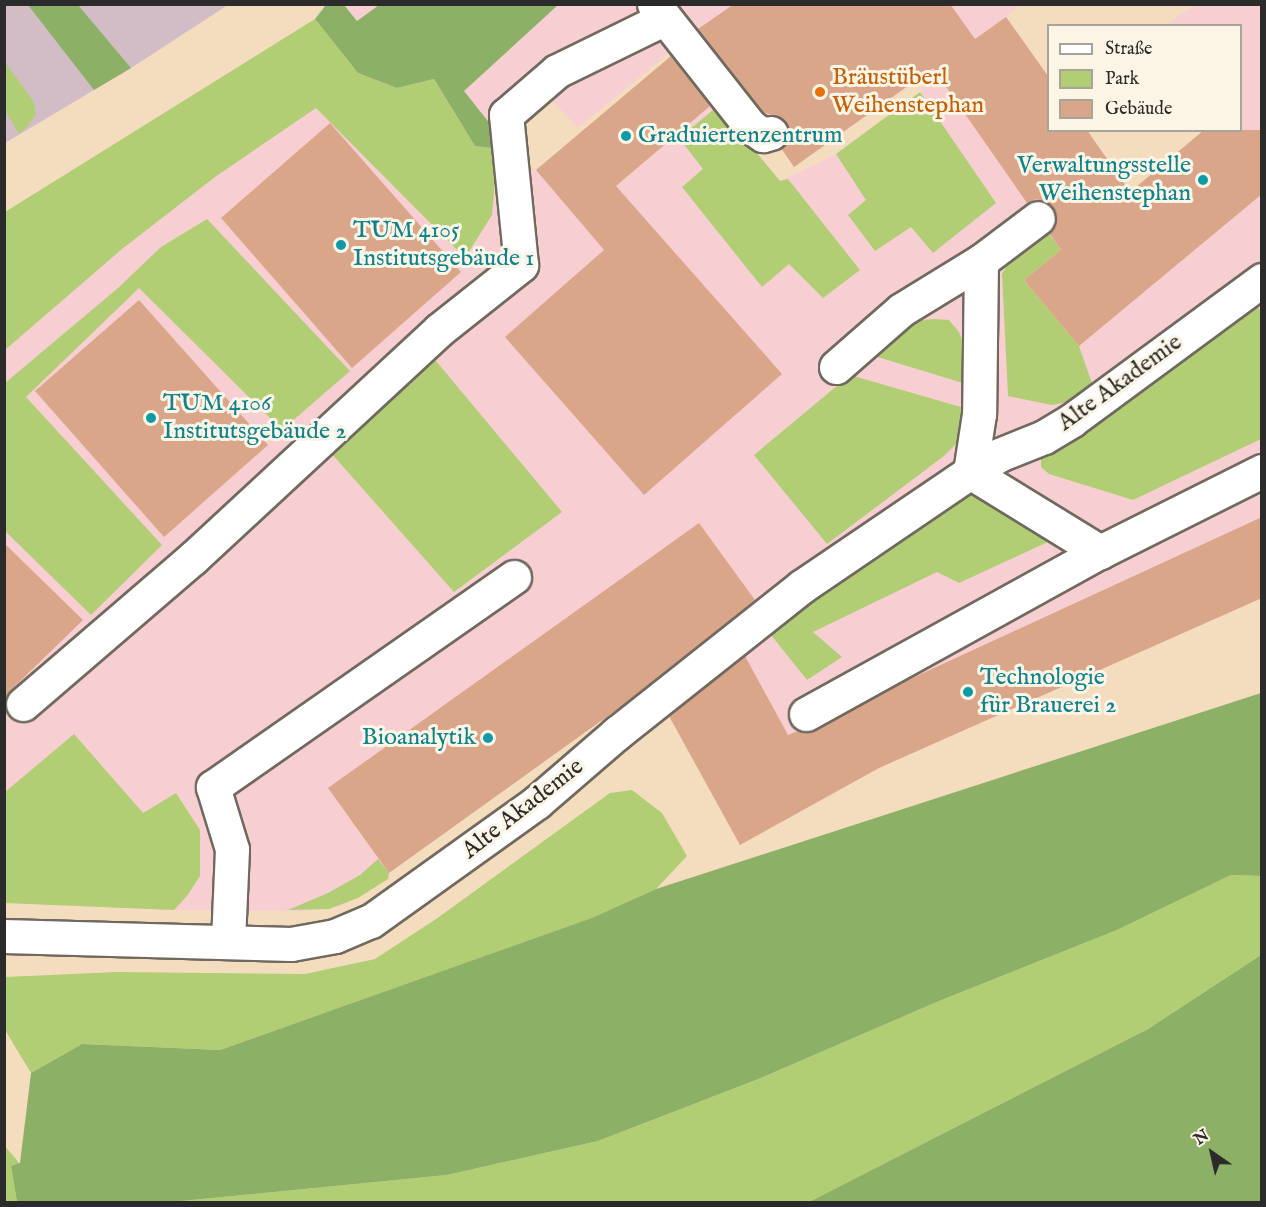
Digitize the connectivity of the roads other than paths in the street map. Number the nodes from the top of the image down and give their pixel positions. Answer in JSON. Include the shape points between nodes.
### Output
{"nodes":[{"id":1,"x":659,"y":12,"type":"edge"},
{"id":2,"x":771,"y":133,"type":"dead end"},
{"id":3,"x":1038,"y":218,"type":"dead end"},
{"id":4,"x":981,"y":261,"type":"junction"},
{"id":5,"x":1262,"y":280,"type":"edge"},
{"id":6,"x":836,"y":367,"type":"dead end"},
{"id":7,"x":1262,"y":471,"type":"edge"},
{"id":8,"x":970,"y":472,"type":"junction"},
{"id":9,"x":1100,"y":552,"type":"junction"},
{"id":10,"x":514,"y":577,"type":"dead end"},
{"id":11,"x":23,"y":704,"type":"dead end"},
{"id":12,"x":806,"y":714,"type":"dead end"},
{"id":13,"x":4,"y":936,"type":"edge"},
{"id":14,"x":228,"y":941,"type":"junction"}],
"edges":[{"from":1,"to":2,"type":"lane","via":[[750,126],[763,135]]},
{"from":1,"to":11,"type":"lane","via":[[557,71],[506,115],[521,265],[439,330],[193,558]]},
{"from":3,"to":4,"type":"lane"},
{"from":4,"to":6,"type":"lane","via":[[901,310]]},
{"from":4,"to":8,"type":"lane","via":[[979,414]]},
{"from":5,"to":8,"type":"lane","name":"Alte Akademie","via":[[1072,420]]},
{"from":7,"to":9,"type":"lane"},
{"from":8,"to":9,"type":"lane"},
{"from":8,"to":14,"type":"lane","name":"Alte Akademie","via":[[801,587],[617,732],[537,802],[371,921],[335,936],[291,944]]},
{"from":9,"to":12,"type":"lane"},
{"from":10,"to":14,"type":"lane","via":[[213,787],[232,849]]},
{"from":13,"to":14,"type":"lane","name":"Alte Akademie"}]}
